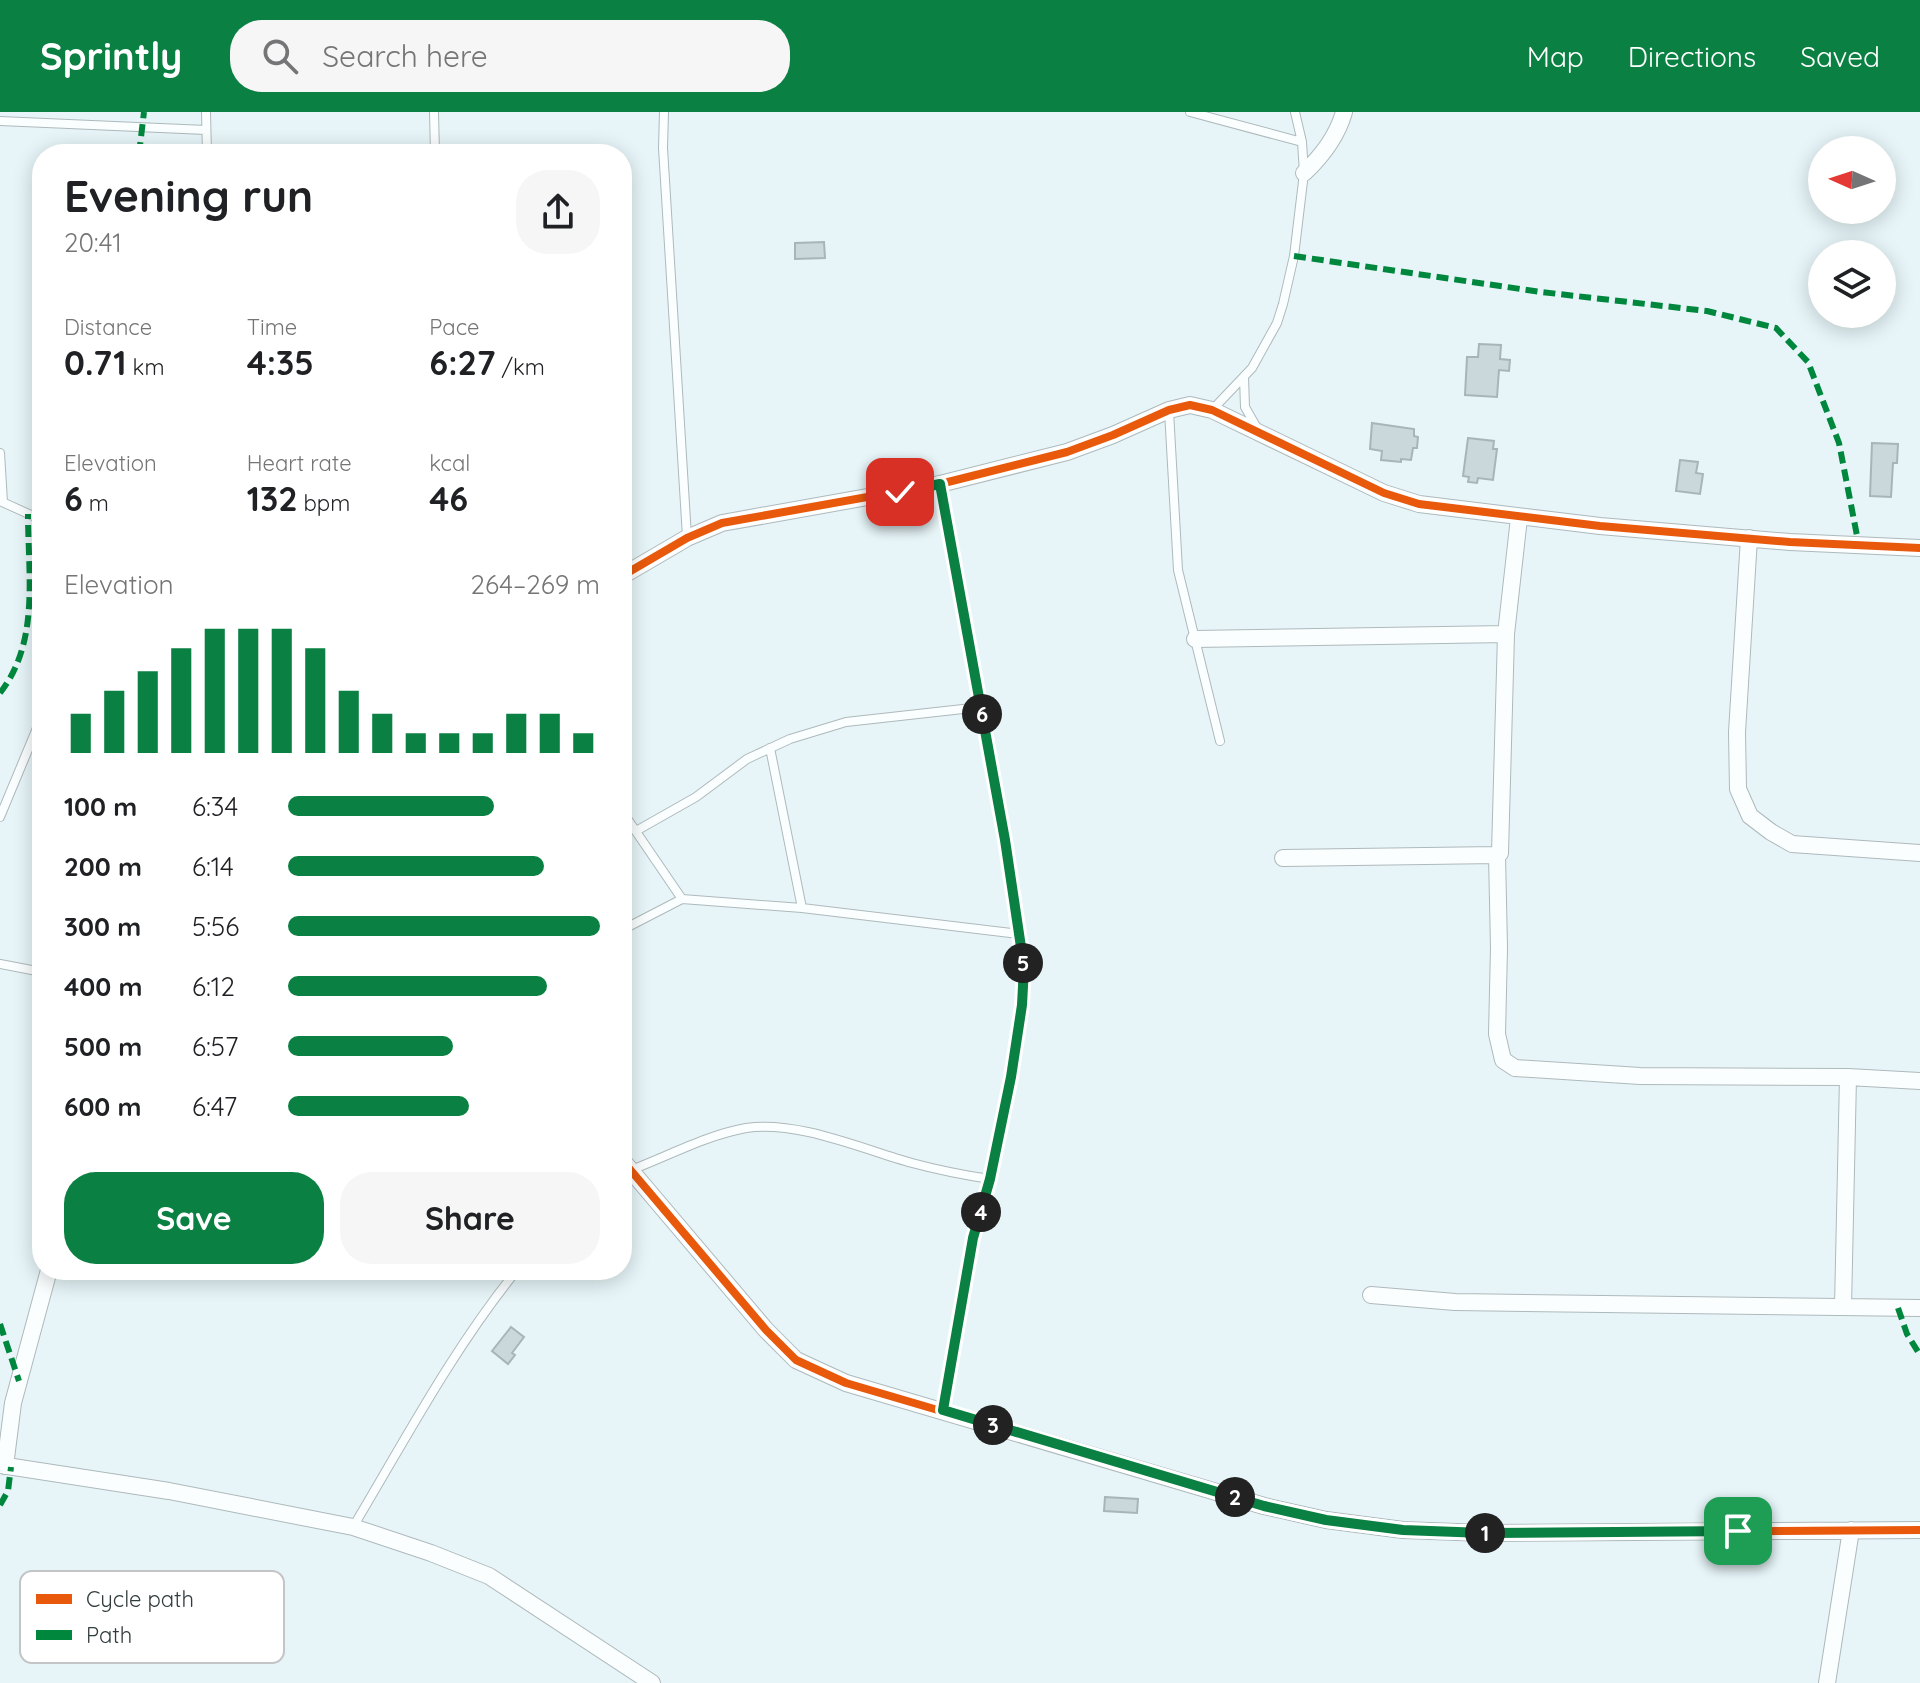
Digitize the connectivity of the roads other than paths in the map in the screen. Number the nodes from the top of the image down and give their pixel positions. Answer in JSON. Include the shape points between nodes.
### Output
{"nodes":[{"id":1,"x":206,"y":112,"type":"edge"},
{"id":2,"x":434,"y":112,"type":"edge"},
{"id":3,"x":664,"y":112,"type":"edge"},
{"id":4,"x":1190,"y":112,"type":"edge"},
{"id":5,"x":1295,"y":112,"type":"edge"},
{"id":6,"x":1344,"y":112,"type":"edge"},
{"id":7,"x":0,"y":121,"type":"edge"},
{"id":8,"x":206,"y":130,"type":"junction"},
{"id":9,"x":1302,"y":142,"type":"junction"},
{"id":10,"x":207,"y":144,"type":"edge"},
{"id":11,"x":435,"y":144,"type":"edge"},
{"id":12,"x":1304,"y":173,"type":"junction"},
{"id":13,"x":1244,"y":376,"type":"junction"},
{"id":14,"x":1169,"y":410,"type":"junction"},
{"id":15,"x":1212,"y":410,"type":"junction"},
{"id":16,"x":1259,"y":432,"type":"junction"},
{"id":17,"x":0,"y":453,"type":"edge"},
{"id":18,"x":940,"y":484,"type":"junction"},
{"id":19,"x":1,"y":502,"type":"edge"},
{"id":20,"x":32,"y":516,"type":"edge"},
{"id":21,"x":1519,"y":518,"type":"junction"},
{"id":22,"x":687,"y":538,"type":"junction"},
{"id":23,"x":1749,"y":538,"type":"junction"},
{"id":24,"x":1920,"y":548,"type":"edge"},
{"id":25,"x":632,"y":570,"type":"edge"},
{"id":26,"x":1506,"y":634,"type":"junction"},
{"id":27,"x":1195,"y":639,"type":"junction"},
{"id":28,"x":981,"y":707,"type":"junction"},
{"id":29,"x":32,"y":740,"type":"edge"},
{"id":30,"x":1220,"y":741,"type":"dead end"},
{"id":31,"x":770,"y":748,"type":"junction"},
{"id":32,"x":0,"y":817,"type":"edge"},
{"id":33,"x":632,"y":825,"type":"edge"},
{"id":34,"x":636,"y":831,"type":"junction"},
{"id":35,"x":1920,"y":853,"type":"edge"},
{"id":36,"x":1497,"y":855,"type":"junction"},
{"id":37,"x":1283,"y":858,"type":"dead end"},
{"id":38,"x":682,"y":899,"type":"junction"},
{"id":39,"x":802,"y":908,"type":"junction"},
{"id":40,"x":632,"y":925,"type":"edge"},
{"id":41,"x":1019,"y":934,"type":"junction"},
{"id":42,"x":0,"y":964,"type":"edge"},
{"id":43,"x":32,"y":970,"type":"edge"},
{"id":44,"x":1848,"y":1077,"type":"junction"},
{"id":45,"x":1920,"y":1081,"type":"edge"},
{"id":46,"x":632,"y":1163,"type":"edge"},
{"id":47,"x":632,"y":1172,"type":"edge"},
{"id":48,"x":990,"y":1179,"type":"junction"},
{"id":49,"x":46,"y":1280,"type":"edge"},
{"id":50,"x":509,"y":1280,"type":"edge"},
{"id":51,"x":1371,"y":1295,"type":"dead end"},
{"id":52,"x":1843,"y":1307,"type":"junction"},
{"id":53,"x":1920,"y":1308,"type":"edge"},
{"id":54,"x":943,"y":1410,"type":"junction"},
{"id":55,"x":2,"y":1466,"type":"edge"},
{"id":56,"x":353,"y":1527,"type":"junction"},
{"id":57,"x":1851,"y":1530,"type":"junction"},
{"id":58,"x":1920,"y":1530,"type":"edge"},
{"id":59,"x":652,"y":1683,"type":"edge"},
{"id":60,"x":1827,"y":1683,"type":"edge"}],
"edges":[{"from":1,"to":8,"type":"lane"},
{"from":2,"to":11,"type":"lane"},
{"from":3,"to":22,"type":"lane"},
{"from":4,"to":9,"type":"lane"},
{"from":5,"to":9,"type":"lane"},
{"from":6,"to":12,"type":"street","via":[[1333,139]]},
{"from":7,"to":8,"type":"lane"},
{"from":8,"to":10,"type":"lane"},
{"from":9,"to":12,"type":"lane"},
{"from":12,"to":13,"type":"lane","via":[[1283,304],[1265,348]]},
{"from":13,"to":15,"type":"lane"},
{"from":13,"to":16,"type":"lane","via":[[1245,407]]},
{"from":14,"to":15,"type":"street","via":[[1190,405]]},
{"from":14,"to":18,"type":"street","via":[[1067,452]]},
{"from":14,"to":27,"type":"lane","via":[[1178,570]]},
{"from":15,"to":16,"type":"street"},
{"from":16,"to":21,"type":"street","via":[[1384,493],[1419,504]]},
{"from":17,"to":19,"type":"lane"},
{"from":18,"to":22,"type":"street","via":[[722,523]]},
{"from":18,"to":28,"type":"lane"},
{"from":19,"to":20,"type":"lane"},
{"from":21,"to":23,"type":"street"},
{"from":21,"to":26,"type":"street"},
{"from":22,"to":25,"type":"street"},
{"from":23,"to":24,"type":"street"},
{"from":23,"to":35,"type":"street","via":[[1737,732],[1738,789],[1750,816],[1792,844]]},
{"from":26,"to":27,"type":"street"},
{"from":26,"to":36,"type":"street","via":[[1502,846]]},
{"from":27,"to":30,"type":"lane"},
{"from":28,"to":31,"type":"lane","via":[[846,722]]},
{"from":28,"to":41,"type":"lane"},
{"from":29,"to":32,"type":"lane"},
{"from":31,"to":34,"type":"lane"},
{"from":31,"to":39,"type":"lane"},
{"from":33,"to":34,"type":"lane"},
{"from":34,"to":38,"type":"lane"},
{"from":36,"to":37,"type":"street"},
{"from":36,"to":44,"type":"street","via":[[1497,1034],[1503,1060],[1515,1068],[1640,1076]]},
{"from":38,"to":39,"type":"lane"},
{"from":38,"to":40,"type":"lane"},
{"from":39,"to":41,"type":"lane"},
{"from":41,"to":48,"type":"lane","via":[[1022,1005]]},
{"from":42,"to":43,"type":"lane"},
{"from":44,"to":45,"type":"street"},
{"from":44,"to":52,"type":"street"},
{"from":46,"to":48,"type":"lane","via":[[770,1126]]},
{"from":47,"to":54,"type":"street","via":[[796,1360],[846,1383]]},
{"from":48,"to":54,"type":"lane","via":[[973,1238]]},
{"from":49,"to":55,"type":"street"},
{"from":50,"to":56,"type":"lane","via":[[439,1382]]},
{"from":51,"to":52,"type":"street","via":[[1455,1302]]},
{"from":52,"to":53,"type":"street"},
{"from":54,"to":57,"type":"street","via":[[1326,1520],[1484,1533]]},
{"from":55,"to":56,"type":"street"},
{"from":56,"to":59,"type":"street","via":[[489,1576]]},
{"from":57,"to":58,"type":"street"},
{"from":57,"to":60,"type":"street"}]}
